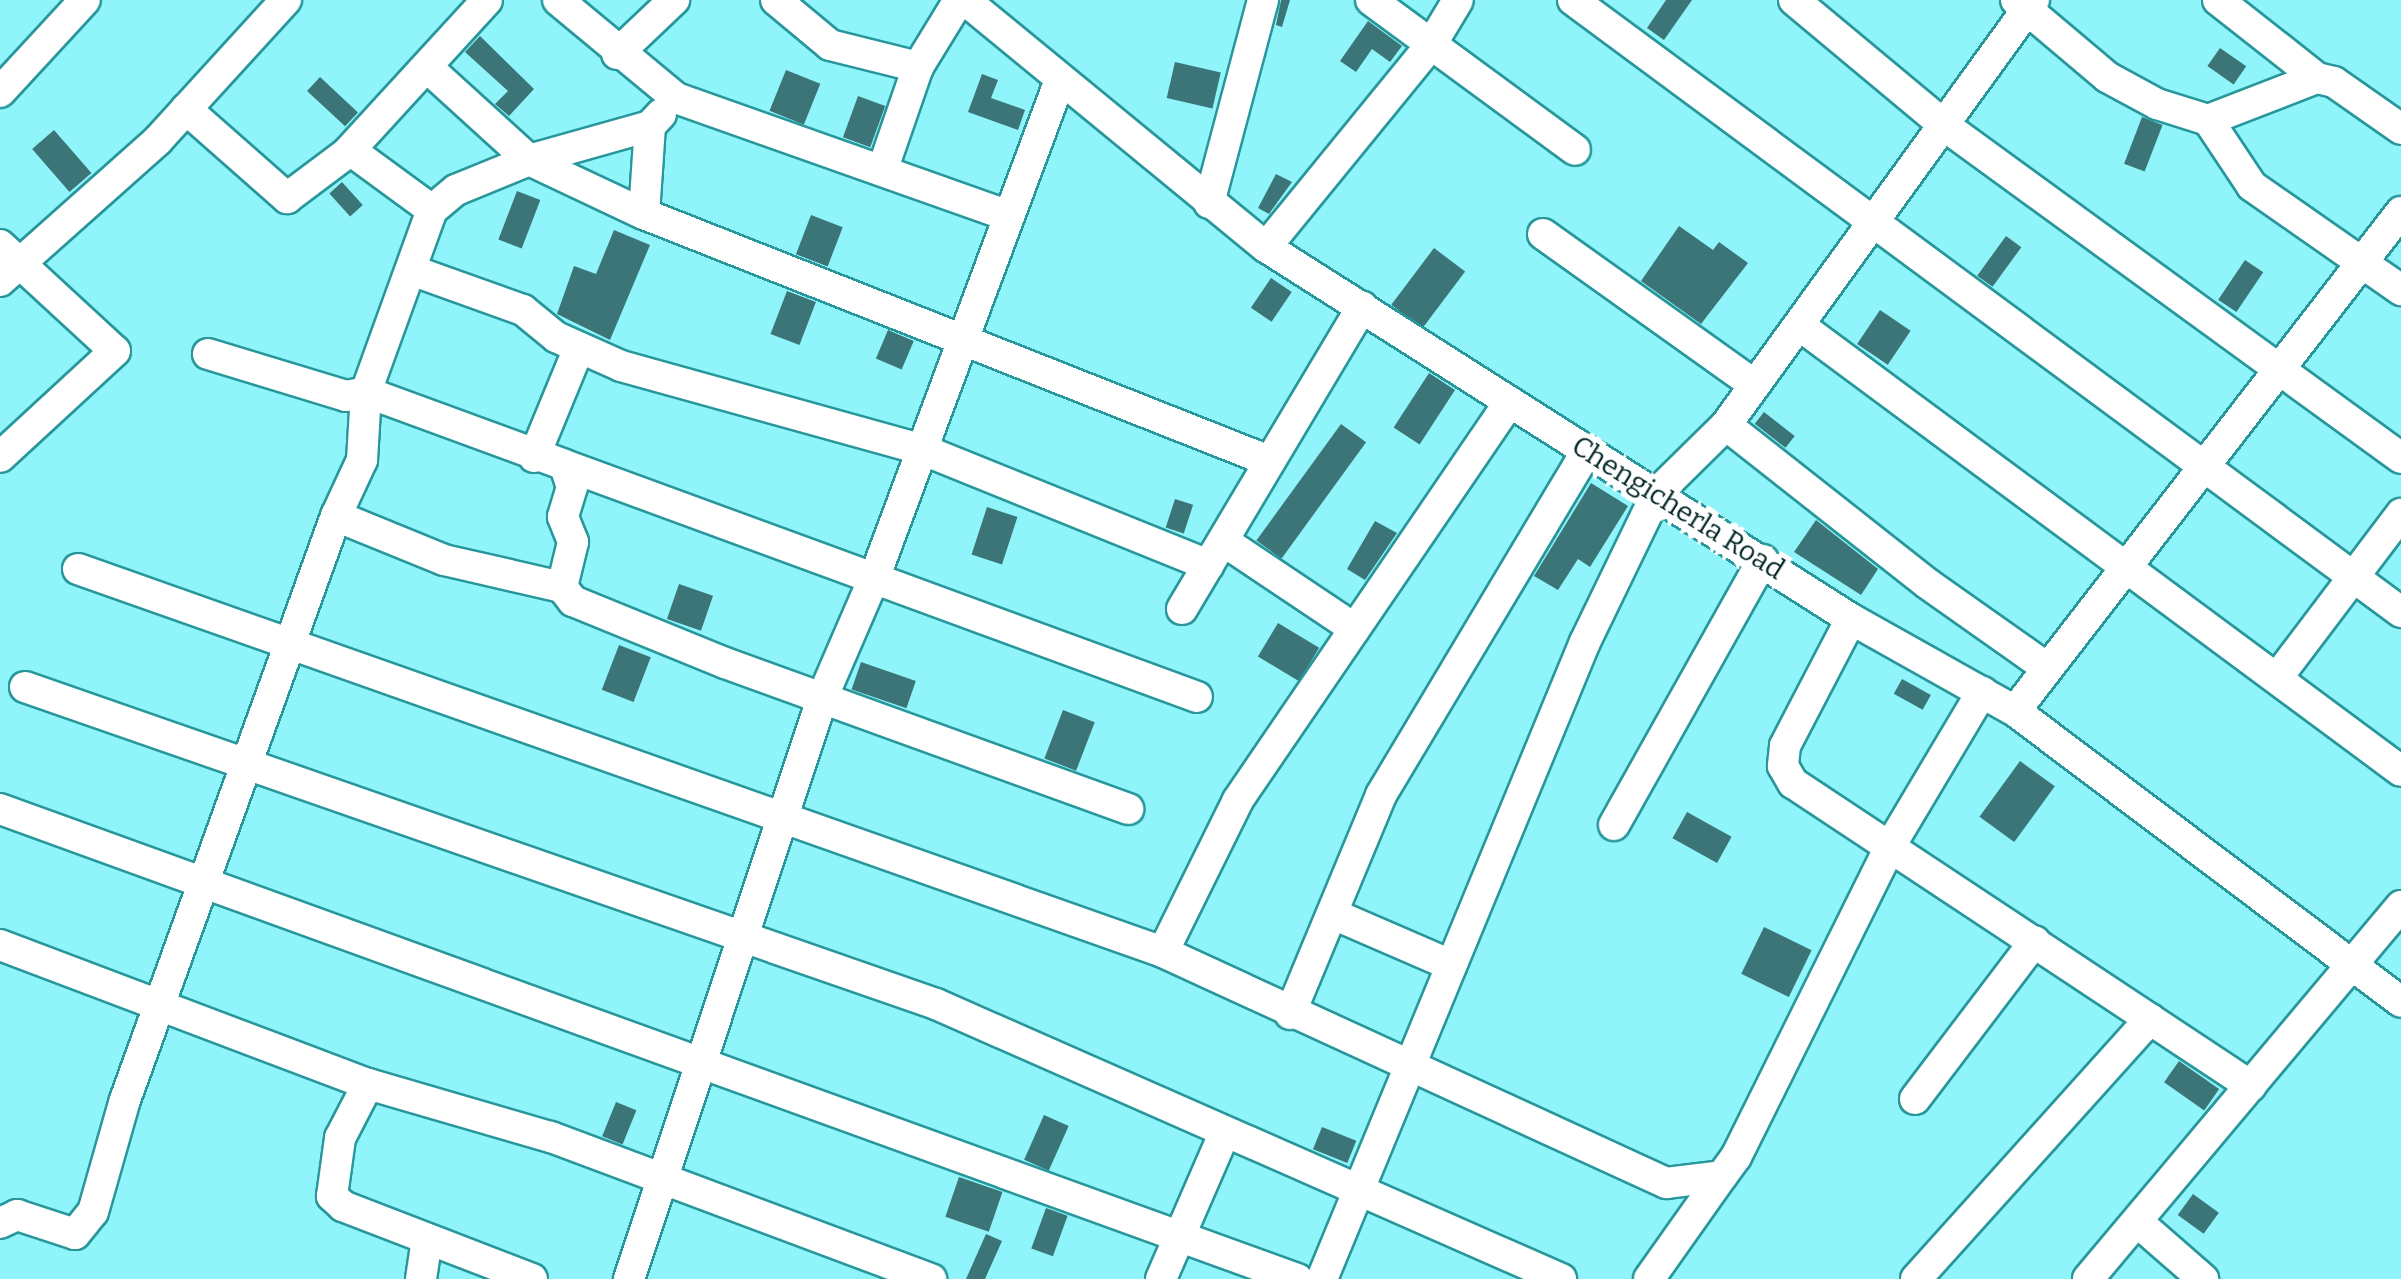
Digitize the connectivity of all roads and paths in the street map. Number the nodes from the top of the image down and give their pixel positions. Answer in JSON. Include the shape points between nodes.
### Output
{"nodes":[{"id":1,"x":85,"y":0,"type":"edge"},
{"id":2,"x":286,"y":0,"type":"edge"},
{"id":3,"x":486,"y":0,"type":"edge"},
{"id":4,"x":558,"y":0,"type":"edge"},
{"id":5,"x":674,"y":0,"type":"edge"},
{"id":6,"x":776,"y":0,"type":"edge"},
{"id":7,"x":962,"y":0,"type":"edge"},
{"id":8,"x":1263,"y":0,"type":"edge"},
{"id":9,"x":1372,"y":0,"type":"edge"},
{"id":10,"x":1458,"y":0,"type":"edge"},
{"id":11,"x":1573,"y":0,"type":"edge"},
{"id":12,"x":1794,"y":0,"type":"edge"},
{"id":13,"x":2218,"y":0,"type":"edge"},
{"id":14,"x":2026,"y":3,"type":"edge"},
{"id":15,"x":1431,"y":45,"type":"junction"},
{"id":16,"x":617,"y":54,"type":"junction"},
{"id":17,"x":918,"y":67,"type":"junction"},
{"id":18,"x":429,"y":69,"type":"junction"},
{"id":19,"x":2317,"y":78,"type":"junction"},
{"id":20,"x":1060,"y":80,"type":"junction"},
{"id":21,"x":0,"y":92,"type":"edge"},
{"id":22,"x":676,"y":98,"type":"junction"},
{"id":23,"x":186,"y":109,"type":"junction"},
{"id":24,"x":2208,"y":120,"type":"junction"},
{"id":25,"x":650,"y":126,"type":"junction"},
{"id":26,"x":1945,"y":126,"type":"junction"},
{"id":27,"x":2401,"y":128,"type":"edge"},
{"id":28,"x":350,"y":150,"type":"junction"},
{"id":29,"x":1574,"y":150,"type":"dead end"},
{"id":30,"x":529,"y":160,"type":"junction"},
{"id":31,"x":883,"y":168,"type":"junction"},
{"id":32,"x":1209,"y":204,"type":"junction"},
{"id":33,"x":432,"y":210,"type":"junction"},
{"id":34,"x":2401,"y":212,"type":"edge"},
{"id":35,"x":644,"y":214,"type":"junction"},
{"id":36,"x":1006,"y":214,"type":"junction"},
{"id":37,"x":1876,"y":220,"type":"junction"},
{"id":38,"x":1542,"y":234,"type":"dead end"},
{"id":39,"x":1266,"y":247,"type":"junction"},
{"id":40,"x":6,"y":262,"type":"edge"},
{"id":41,"x":2365,"y":262,"type":"junction"},
{"id":42,"x":411,"y":270,"type":"junction"},
{"id":43,"x":2401,"y":290,"type":"edge"},
{"id":44,"x":1362,"y":307,"type":"junction"},
{"id":45,"x":1799,"y":325,"type":"junction"},
{"id":46,"x":959,"y":340,"type":"junction"},
{"id":47,"x":579,"y":348,"type":"junction"},
{"id":48,"x":208,"y":354,"type":"dead end"},
{"id":49,"x":2276,"y":366,"type":"junction"},
{"id":50,"x":1756,"y":385,"type":"junction"},
{"id":51,"x":366,"y":392,"type":"junction"},
{"id":52,"x":1508,"y":402,"type":"junction"},
{"id":53,"x":1726,"y":425,"type":"junction"},
{"id":54,"x":921,"y":449,"type":"junction"},
{"id":55,"x":1586,"y":452,"type":"junction"},
{"id":56,"x":0,"y":457,"type":"edge"},
{"id":57,"x":534,"y":457,"type":"junction"},
{"id":58,"x":2401,"y":458,"type":"edge"},
{"id":59,"x":1269,"y":462,"type":"junction"},
{"id":60,"x":2204,"y":462,"type":"junction"},
{"id":61,"x":566,"y":469,"type":"junction"},
{"id":62,"x":1657,"y":493,"type":"junction"},
{"id":63,"x":2401,"y":514,"type":"edge"},
{"id":64,"x":336,"y":516,"type":"junction"},
{"id":65,"x":1216,"y":554,"type":"junction"},
{"id":66,"x":1763,"y":560,"type":"junction"},
{"id":67,"x":2127,"y":566,"type":"junction"},
{"id":68,"x":78,"y":569,"type":"dead end"},
{"id":69,"x":875,"y":576,"type":"junction"},
{"id":70,"x":2354,"y":576,"type":"junction"},
{"id":71,"x":562,"y":587,"type":"junction"},
{"id":72,"x":1182,"y":609,"type":"dead end"},
{"id":73,"x":2401,"y":612,"type":"edge"},
{"id":74,"x":1850,"y":619,"type":"junction"},
{"id":75,"x":1355,"y":629,"type":"junction"},
{"id":76,"x":293,"y":642,"type":"junction"},
{"id":77,"x":2047,"y":668,"type":"junction"},
{"id":78,"x":2277,"y":678,"type":"junction"},
{"id":79,"x":25,"y":687,"type":"dead end"},
{"id":80,"x":1982,"y":692,"type":"junction"},
{"id":81,"x":823,"y":696,"type":"junction"},
{"id":82,"x":1198,"y":697,"type":"dead end"},
{"id":83,"x":2015,"y":710,"type":"junction"},
{"id":84,"x":251,"y":764,"type":"junction"},
{"id":85,"x":2401,"y":770,"type":"edge"},
{"id":86,"x":0,"y":809,"type":"edge"},
{"id":87,"x":1128,"y":809,"type":"dead end"},
{"id":88,"x":781,"y":816,"type":"junction"},
{"id":89,"x":1614,"y":824,"type":"dead end"},
{"id":90,"x":1892,"y":843,"type":"junction"},
{"id":91,"x":207,"y":882,"type":"junction"},
{"id":92,"x":2401,"y":906,"type":"edge"},
{"id":93,"x":1334,"y":914,"type":"junction"},
{"id":94,"x":740,"y":940,"type":"junction"},
{"id":95,"x":2036,"y":941,"type":"junction"},
{"id":96,"x":0,"y":945,"type":"edge"},
{"id":97,"x":1163,"y":952,"type":"junction"},
{"id":98,"x":1452,"y":965,"type":"junction"},
{"id":99,"x":2357,"y":966,"type":"junction"},
{"id":100,"x":2401,"y":1002,"type":"edge"},
{"id":101,"x":161,"y":1006,"type":"junction"},
{"id":102,"x":1290,"y":1014,"type":"junction"},
{"id":103,"x":2150,"y":1019,"type":"junction"},
{"id":104,"x":1414,"y":1062,"type":"junction"},
{"id":105,"x":702,"y":1066,"type":"junction"},
{"id":106,"x":368,"y":1084,"type":"junction"},
{"id":107,"x":2251,"y":1086,"type":"junction"},
{"id":108,"x":1915,"y":1099,"type":"dead end"},
{"id":109,"x":1224,"y":1134,"type":"junction"},
{"id":110,"x":1722,"y":1176,"type":"junction"},
{"id":111,"x":660,"y":1179,"type":"junction"},
{"id":112,"x":1357,"y":1188,"type":"junction"},
{"id":113,"x":0,"y":1223,"type":"edge"},
{"id":114,"x":2140,"y":1224,"type":"junction"},
{"id":115,"x":1178,"y":1237,"type":"junction"},
{"id":116,"x":427,"y":1239,"type":"junction"},
{"id":117,"x":421,"y":1279,"type":"edge"},
{"id":118,"x":532,"y":1279,"type":"edge"},
{"id":119,"x":628,"y":1279,"type":"edge"},
{"id":120,"x":930,"y":1279,"type":"edge"},
{"id":121,"x":1162,"y":1279,"type":"edge"},
{"id":122,"x":1298,"y":1279,"type":"edge"},
{"id":123,"x":1322,"y":1279,"type":"edge"},
{"id":124,"x":1561,"y":1279,"type":"edge"},
{"id":125,"x":1650,"y":1279,"type":"edge"},
{"id":126,"x":1916,"y":1279,"type":"edge"},
{"id":127,"x":2088,"y":1279,"type":"edge"},
{"id":128,"x":2202,"y":1279,"type":"edge"}],
"edges":[{"from":1,"to":21,"type":"street"},
{"from":2,"to":23,"type":"street"},
{"from":3,"to":18,"type":"street"},
{"from":4,"to":16,"type":"street"},
{"from":5,"to":16,"type":"street"},
{"from":6,"to":17,"type":"street","via":[[830,45]]},
{"from":7,"to":17,"type":"street"},
{"from":7,"to":20,"type":"street","name":"Chengicherla Road"},
{"from":8,"to":32,"type":"street"},
{"from":9,"to":15,"type":"street"},
{"from":10,"to":15,"type":"street"},
{"from":11,"to":37,"type":"street"},
{"from":12,"to":26,"type":"street"},
{"from":13,"to":19,"type":"street"},
{"from":14,"to":24,"type":"street","via":[[2130,93]]},
{"from":14,"to":26,"type":"street"},
{"from":15,"to":29,"type":"street"},
{"from":15,"to":39,"type":"street"},
{"from":16,"to":22,"type":"street"},
{"from":17,"to":31,"type":"street"},
{"from":18,"to":28,"type":"street"},
{"from":18,"to":30,"type":"street"},
{"from":19,"to":24,"type":"street"},
{"from":19,"to":27,"type":"street","via":[[2334,82]]},
{"from":20,"to":32,"type":"street","name":"Chengicherla Road"},
{"from":20,"to":36,"type":"street"},
{"from":22,"to":25,"type":"street"},
{"from":22,"to":31,"type":"street"},
{"from":23,"to":28,"type":"street","via":[[287,198]]},
{"from":23,"to":40,"type":"street","via":[[87,206]]},
{"from":24,"to":41,"type":"street","via":[[2252,186]]},
{"from":25,"to":30,"type":"street"},
{"from":25,"to":35,"type":"street"},
{"from":26,"to":37,"type":"street"},
{"from":26,"to":49,"type":"street"},
{"from":28,"to":33,"type":"street"},
{"from":30,"to":33,"type":"street","via":[[456,190]]},
{"from":30,"to":35,"type":"street"},
{"from":31,"to":36,"type":"street"},
{"from":32,"to":39,"type":"street","name":"Chengicherla Road"},
{"from":33,"to":42,"type":"street"},
{"from":34,"to":41,"type":"street"},
{"from":35,"to":46,"type":"street"},
{"from":36,"to":46,"type":"street"},
{"from":37,"to":45,"type":"street"},
{"from":37,"to":60,"type":"street"},
{"from":38,"to":50,"type":"street"},
{"from":39,"to":44,"type":"street","name":"Chengicherla Road"},
{"from":40,"to":56,"type":"street","via":[[115,351]]},
{"from":41,"to":43,"type":"street"},
{"from":41,"to":49,"type":"street"},
{"from":42,"to":47,"type":"street","via":[[524,310]]},
{"from":42,"to":51,"type":"street"},
{"from":44,"to":52,"type":"street","name":"Chengicherla Road"},
{"from":44,"to":59,"type":"street"},
{"from":45,"to":50,"type":"street"},
{"from":45,"to":67,"type":"street"},
{"from":46,"to":54,"type":"street"},
{"from":46,"to":59,"type":"street"},
{"from":47,"to":54,"type":"street","via":[[621,366]]},
{"from":47,"to":57,"type":"street"},
{"from":48,"to":51,"type":"street","via":[[346,396]]},
{"from":49,"to":58,"type":"street"},
{"from":49,"to":60,"type":"street"},
{"from":50,"to":53,"type":"street"},
{"from":51,"to":57,"type":"street"},
{"from":51,"to":64,"type":"street","via":[[362,460]]},
{"from":52,"to":55,"type":"street","name":"Chengicherla Road"},
{"from":52,"to":75,"type":"street"},
{"from":53,"to":62,"type":"street"},
{"from":53,"to":77,"type":"street"},
{"from":54,"to":65,"type":"street"},
{"from":54,"to":69,"type":"street"},
{"from":55,"to":62,"type":"street","name":"Chengicherla Road"},
{"from":55,"to":93,"type":"street","via":[[1382,795]]},
{"from":57,"to":61,"type":"street"},
{"from":59,"to":65,"type":"street"},
{"from":60,"to":67,"type":"street"},
{"from":60,"to":70,"type":"street"},
{"from":61,"to":69,"type":"street"},
{"from":61,"to":71,"type":"street","via":[[572,488],[563,517],[573,542]]},
{"from":62,"to":66,"type":"street","name":"Chengicherla Road"},
{"from":62,"to":98,"type":"street","via":[[1585,642]]},
{"from":63,"to":70,"type":"street"},
{"from":64,"to":71,"type":"street","via":[[444,560]]},
{"from":64,"to":76,"type":"street"},
{"from":65,"to":72,"type":"street"},
{"from":65,"to":75,"type":"street"},
{"from":66,"to":74,"type":"street","name":"Chengicherla Road"},
{"from":66,"to":89,"type":"street"},
{"from":67,"to":77,"type":"street"},
{"from":67,"to":78,"type":"street"},
{"from":68,"to":76,"type":"street"},
{"from":69,"to":81,"type":"street"},
{"from":69,"to":82,"type":"street"},
{"from":70,"to":73,"type":"street"},
{"from":70,"to":78,"type":"street"},
{"from":71,"to":81,"type":"street","via":[[573,601],[652,635]]},
{"from":74,"to":80,"type":"street","name":"Chengicherla Road"},
{"from":74,"to":90,"type":"street","via":[[1785,746],[1782,766],[1793,783]]},
{"from":75,"to":97,"type":"street","via":[[1238,800]]},
{"from":76,"to":84,"type":"street"},
{"from":76,"to":88,"type":"street"},
{"from":77,"to":83,"type":"street"},
{"from":78,"to":85,"type":"street"},
{"from":79,"to":84,"type":"street"},
{"from":80,"to":83,"type":"street","name":"Chengicherla Road"},
{"from":80,"to":90,"type":"street"},
{"from":81,"to":87,"type":"street"},
{"from":81,"to":88,"type":"street"},
{"from":83,"to":99,"type":"street","name":"Chengicherla Road"},
{"from":84,"to":91,"type":"street"},
{"from":84,"to":94,"type":"street"},
{"from":86,"to":91,"type":"street"},
{"from":88,"to":94,"type":"street"},
{"from":88,"to":97,"type":"street"},
{"from":90,"to":95,"type":"street"},
{"from":90,"to":110,"type":"street"},
{"from":91,"to":101,"type":"street"},
{"from":91,"to":105,"type":"street"},
{"from":92,"to":99,"type":"street"},
{"from":93,"to":98,"type":"street"},
{"from":93,"to":102,"type":"street"},
{"from":94,"to":105,"type":"street"},
{"from":94,"to":109,"type":"street","via":[[1012,1034]]},
{"from":95,"to":103,"type":"street"},
{"from":95,"to":108,"type":"street"},
{"from":96,"to":101,"type":"street"},
{"from":97,"to":102,"type":"street"},
{"from":98,"to":104,"type":"street"},
{"from":99,"to":100,"type":"street","name":"Chengicherla Road"},
{"from":99,"to":107,"type":"street"},
{"from":101,"to":106,"type":"street"},
{"from":101,"to":113,"type":"street","via":[[85,1229],[59,1232],[17,1215]]},
{"from":102,"to":104,"type":"street"},
{"from":103,"to":107,"type":"street"},
{"from":103,"to":126,"type":"street"},
{"from":104,"to":110,"type":"street","via":[[1666,1183]]},
{"from":104,"to":112,"type":"street"},
{"from":105,"to":111,"type":"street"},
{"from":105,"to":115,"type":"street"},
{"from":106,"to":111,"type":"street","via":[[551,1137]]},
{"from":106,"to":116,"type":"street","via":[[340,1138],[332,1196]]},
{"from":107,"to":114,"type":"street"},
{"from":109,"to":112,"type":"street"},
{"from":109,"to":115,"type":"street"},
{"from":110,"to":125,"type":"street"},
{"from":111,"to":119,"type":"street"},
{"from":111,"to":120,"type":"street"},
{"from":112,"to":123,"type":"street"},
{"from":112,"to":124,"type":"street"},
{"from":114,"to":127,"type":"street"},
{"from":114,"to":128,"type":"street"},
{"from":115,"to":121,"type":"street"},
{"from":115,"to":122,"type":"street"},
{"from":116,"to":117,"type":"street"},
{"from":116,"to":118,"type":"street"}]}
